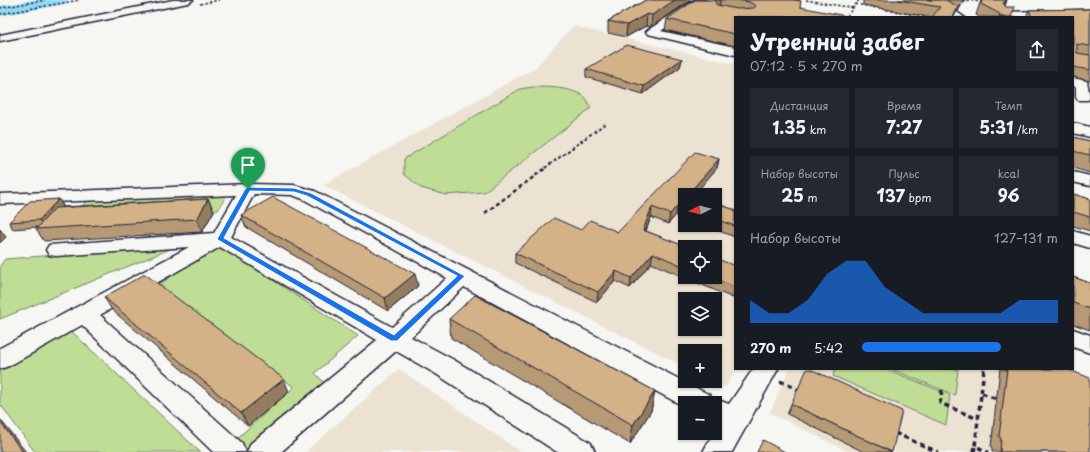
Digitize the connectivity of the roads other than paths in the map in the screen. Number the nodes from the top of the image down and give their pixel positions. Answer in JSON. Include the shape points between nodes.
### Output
{"nodes":[{"id":1,"x":188,"y":0,"type":"edge"},
{"id":2,"x":701,"y":0,"type":"edge"},
{"id":3,"x":932,"y":0,"type":"edge"},
{"id":4,"x":1077,"y":3,"type":"dead end"},
{"id":5,"x":1090,"y":8,"type":"edge"},
{"id":6,"x":1090,"y":12,"type":"edge"},
{"id":7,"x":957,"y":16,"type":"edge"},
{"id":8,"x":1004,"y":16,"type":"edge"},
{"id":9,"x":652,"y":32,"type":"junction"},
{"id":10,"x":0,"y":38,"type":"edge"},
{"id":11,"x":641,"y":39,"type":"dead end"},
{"id":12,"x":734,"y":51,"type":"edge"},
{"id":13,"x":1074,"y":82,"type":"edge"},
{"id":14,"x":1083,"y":97,"type":"dead end"},
{"id":15,"x":1074,"y":128,"type":"edge"},
{"id":16,"x":1090,"y":132,"type":"edge"},
{"id":17,"x":1074,"y":177,"type":"edge"},
{"id":18,"x":1090,"y":181,"type":"edge"},
{"id":19,"x":248,"y":189,"type":"junction"},
{"id":20,"x":3,"y":202,"type":"edge"},
{"id":21,"x":1074,"y":237,"type":"edge"},
{"id":22,"x":220,"y":239,"type":"junction"},
{"id":23,"x":1090,"y":242,"type":"edge"},
{"id":24,"x":56,"y":250,"type":"dead end"},
{"id":25,"x":462,"y":276,"type":"junction"},
{"id":26,"x":85,"y":314,"type":"junction"},
{"id":27,"x":1074,"y":338,"type":"edge"},
{"id":28,"x":394,"y":339,"type":"junction"},
{"id":29,"x":1090,"y":344,"type":"edge"},
{"id":30,"x":0,"y":360,"type":"edge"},
{"id":31,"x":765,"y":370,"type":"edge"},
{"id":32,"x":688,"y":396,"type":"edge"},
{"id":33,"x":724,"y":415,"type":"edge"},
{"id":34,"x":232,"y":452,"type":"edge"},
{"id":35,"x":261,"y":452,"type":"edge"},
{"id":36,"x":580,"y":452,"type":"edge"},
{"id":37,"x":718,"y":452,"type":"edge"}],
"edges":[{"from":1,"to":10,"type":"street"},
{"from":2,"to":9,"type":"street"},
{"from":3,"to":7,"type":"street"},
{"from":4,"to":5,"type":"street"},
{"from":6,"to":8,"type":"street"},
{"from":9,"to":11,"type":"street"},
{"from":9,"to":12,"type":"street"},
{"from":13,"to":14,"type":"street","via":[[1082,84]]},
{"from":15,"to":16,"type":"street"},
{"from":17,"to":18,"type":"street"},
{"from":19,"to":20,"type":"street"},
{"from":19,"to":22,"type":"street"},
{"from":19,"to":25,"type":"street","via":[[294,190],[309,195]]},
{"from":21,"to":23,"type":"street"},
{"from":22,"to":24,"type":"street"},
{"from":22,"to":26,"type":"street"},
{"from":22,"to":28,"type":"street"},
{"from":25,"to":28,"type":"street"},
{"from":25,"to":32,"type":"street"},
{"from":26,"to":30,"type":"street"},
{"from":26,"to":34,"type":"street"},
{"from":27,"to":29,"type":"street"},
{"from":28,"to":35,"type":"street"},
{"from":28,"to":36,"type":"street","via":[[445,367]]},
{"from":31,"to":33,"type":"street"},
{"from":33,"to":37,"type":"street"}]}
